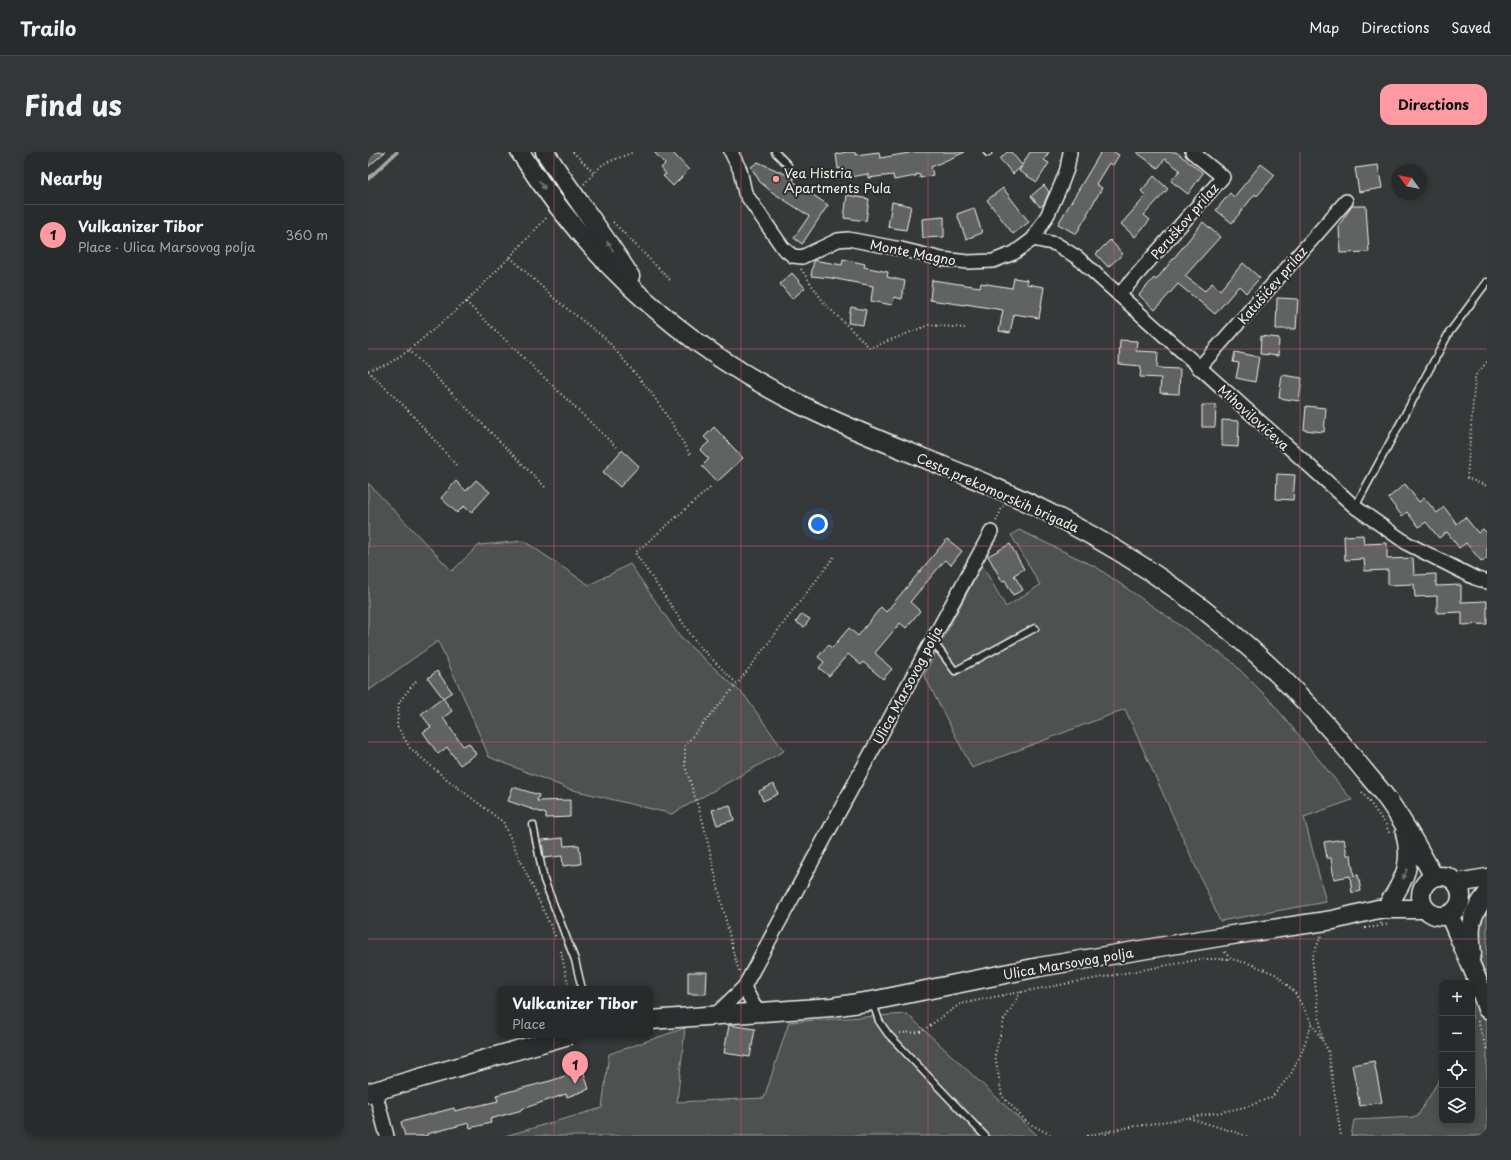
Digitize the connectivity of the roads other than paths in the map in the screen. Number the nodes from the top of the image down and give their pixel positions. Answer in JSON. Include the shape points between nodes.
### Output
{"nodes":[{"id":1,"x":520,"y":152,"type":"edge"},
{"id":2,"x":545,"y":152,"type":"edge"},
{"id":3,"x":731,"y":152,"type":"edge"},
{"id":4,"x":775,"y":152,"type":"edge"},
{"id":5,"x":1070,"y":152,"type":"edge"},
{"id":6,"x":1192,"y":152,"type":"edge"},
{"id":7,"x":788,"y":165,"type":"dead end"},
{"id":8,"x":1346,"y":201,"type":"dead end"},
{"id":9,"x":1033,"y":239,"type":"junction"},
{"id":10,"x":1487,"y":282,"type":"edge"},
{"id":11,"x":1119,"y":295,"type":"junction"},
{"id":12,"x":646,"y":302,"type":"junction"},
{"id":13,"x":1199,"y":368,"type":"junction"},
{"id":14,"x":1355,"y":508,"type":"junction"},
{"id":15,"x":991,"y":532,"type":"road end"},
{"id":16,"x":1487,"y":582,"type":"edge"},
{"id":17,"x":1035,"y":628,"type":"dead end"},
{"id":18,"x":932,"y":640,"type":"junction"},
{"id":19,"x":1403,"y":823,"type":"junction"},
{"id":20,"x":533,"y":824,"type":"dead end"},
{"id":21,"x":1434,"y":877,"type":"junction"},
{"id":22,"x":1487,"y":878,"type":"edge"},
{"id":23,"x":1457,"y":883,"type":"junction"},
{"id":24,"x":1422,"y":890,"type":"junction"},
{"id":25,"x":1487,"y":893,"type":"edge"},
{"id":26,"x":1383,"y":906,"type":"junction"},
{"id":27,"x":1455,"y":908,"type":"junction"},
{"id":28,"x":1426,"y":909,"type":"junction"},
{"id":29,"x":1473,"y":968,"type":"junction"},
{"id":30,"x":581,"y":986,"type":"edge"},
{"id":31,"x":744,"y":987,"type":"junction"},
{"id":32,"x":872,"y":1002,"type":"junction"},
{"id":33,"x":758,"y":1013,"type":"junction"},
{"id":34,"x":1482,"y":1013,"type":"edge"},
{"id":35,"x":714,"y":1016,"type":"junction"},
{"id":36,"x":653,"y":1020,"type":"edge"},
{"id":37,"x":560,"y":1038,"type":"edge"},
{"id":38,"x":372,"y":1092,"type":"edge"},
{"id":39,"x":387,"y":1136,"type":"edge"},
{"id":40,"x":985,"y":1136,"type":"edge"}],
"edges":[{"from":1,"to":12,"type":"main road","name":"Cesta prekomorskih brigada","one_way":true,"via":[[553,201],[590,245]]},
{"from":12,"to":2,"type":"main road","name":"Cesta prekomorskih brigada","one_way":true},
{"from":3,"to":9,"type":"street","name":"Monte Magno","via":[[740,170],[745,193],[783,248],[793,256],[802,257],[838,240],[848,239],[942,259],[993,261],[1014,253]]},
{"from":4,"to":7,"type":"lane"},
{"from":5,"to":9,"type":"street","name":"Monte Magno","via":[[1062,185]]},
{"from":6,"to":11,"type":"street","name":"Peruškov prilaz","via":[[1223,177]]},
{"from":8,"to":13,"type":"street","name":"Katušićev prilaz"},
{"from":9,"to":11,"type":"street","name":"Mihovilovićeva","via":[[1056,244],[1078,258]]},
{"from":10,"to":14,"type":"lane","via":[[1449,333]]},
{"from":11,"to":13,"type":"street","name":"Mihovilovićeva"},
{"from":12,"to":19,"type":"main road","name":"Cesta prekomorskih brigada","via":[[720,359],[755,381],[816,412],[1057,516],[1114,548],[1178,590],[1238,637],[1326,723],[1387,798]]},
{"from":13,"to":14,"type":"street","name":"Mihovilovićeva"},
{"from":14,"to":16,"type":"street","name":"Mihovilovićeva","via":[[1408,544]]},
{"from":15,"to":18,"type":"street","name":"Ulica Marsovog polja"},
{"from":17,"to":18,"type":"lane","via":[[955,671]]},
{"from":18,"to":31,"type":"street","name":"Ulica Marsovog polja"},
{"from":19,"to":21,"type":"main road","name":"Cesta prekomorskih brigada"},
{"from":19,"to":26,"type":"main road","one_way":true,"via":[[1409,851],[1408,869],[1401,885]]},
{"from":20,"to":30,"type":"lane","via":[[544,880],[575,960]]},
{"from":21,"to":23,"type":"main road","via":[[1448,877]]},
{"from":21,"to":24,"type":"main road"},
{"from":22,"to":23,"type":"main road"},
{"from":23,"to":27,"type":"main road","via":[[1460,890]]},
{"from":24,"to":26,"type":"main road","name":"Ulica Marsovog polja"},
{"from":24,"to":28,"type":"main road","via":[[1421,899]]},
{"from":25,"to":27,"type":"main road"},
{"from":25,"to":29,"type":"main road","via":[[1471,922]]},
{"from":26,"to":28,"type":"main road","name":"Ulica Marsovog polja"},
{"from":26,"to":32,"type":"main road","name":"Ulica Marsovog polja","via":[[1333,920],[1039,968]]},
{"from":27,"to":28,"type":"main road","via":[[1437,916]]},
{"from":27,"to":29,"type":"main road"},
{"from":29,"to":34,"type":"main road"},
{"from":31,"to":33,"type":"street"},
{"from":31,"to":35,"type":"street","name":"Ulica Marsovog polja"},
{"from":32,"to":33,"type":"main road","name":"Ulica Marsovog polja"},
{"from":32,"to":40,"type":"lane","via":[[879,1021],[888,1034]]},
{"from":33,"to":35,"type":"main road","name":"Ulica Marsovog polja"},
{"from":35,"to":36,"type":"main road","name":"Ulica Marsovog polja"},
{"from":37,"to":38,"type":"main road"},
{"from":38,"to":39,"type":"street"}]}
